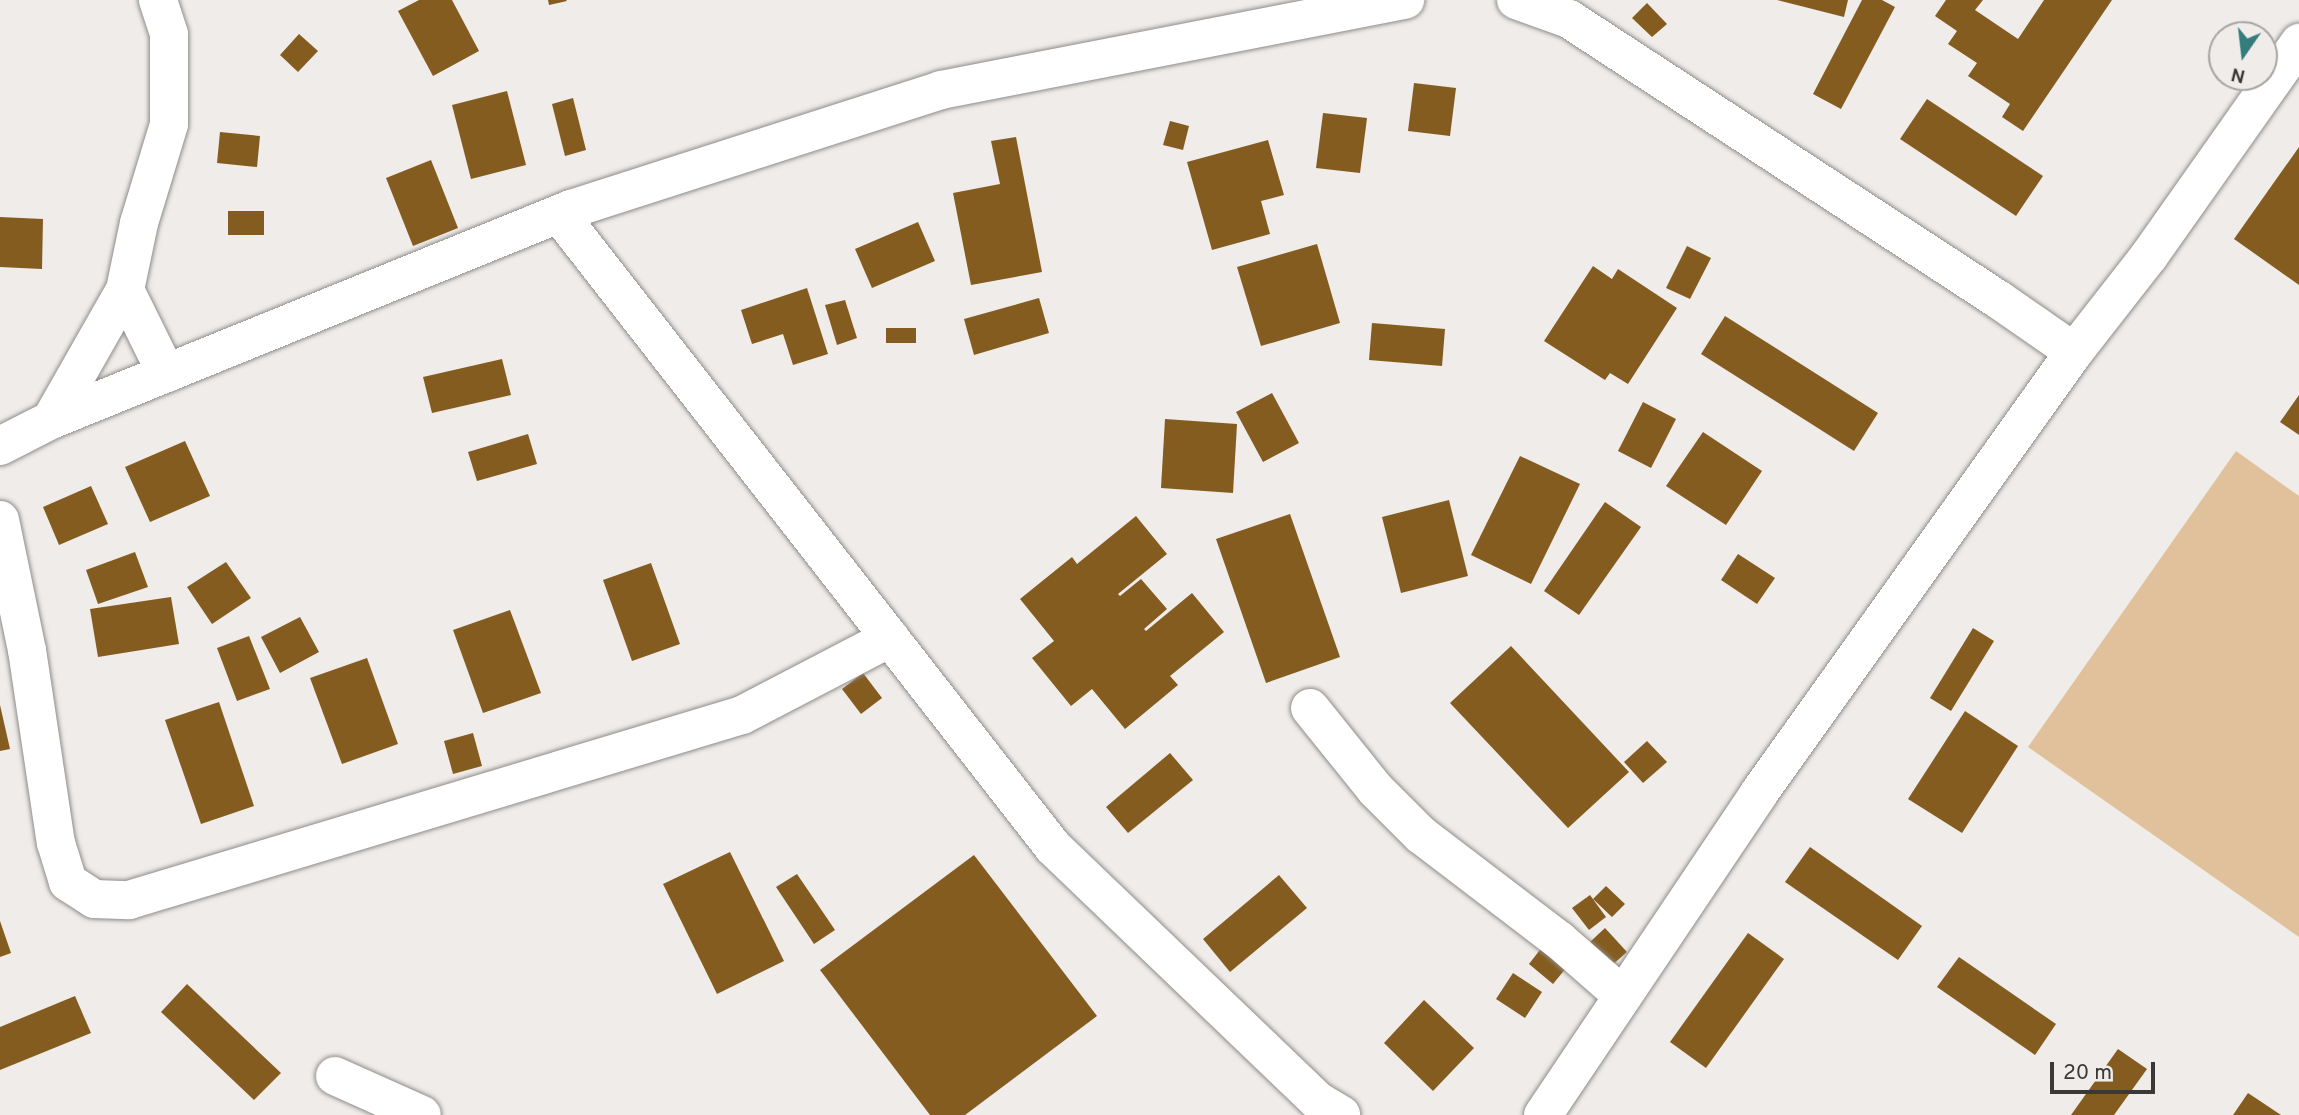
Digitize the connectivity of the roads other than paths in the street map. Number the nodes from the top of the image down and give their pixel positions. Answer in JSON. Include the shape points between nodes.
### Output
{"nodes":[{"id":1,"x":158,"y":0,"type":"edge"},
{"id":2,"x":1405,"y":0,"type":"edge"},
{"id":3,"x":1516,"y":0,"type":"edge"},
{"id":4,"x":2299,"y":43,"type":"edge"},
{"id":5,"x":559,"y":214,"type":"junction"},
{"id":6,"x":125,"y":290,"type":"junction"},
{"id":7,"x":2074,"y":352,"type":"junction"},
{"id":8,"x":166,"y":373,"type":"junction"},
{"id":9,"x":51,"y":420,"type":"junction"},
{"id":10,"x":0,"y":446,"type":"edge"},
{"id":11,"x":0,"y":520,"type":"edge"},
{"id":12,"x":890,"y":638,"type":"junction"},
{"id":13,"x":1310,"y":708,"type":"dead end"},
{"id":14,"x":1623,"y":996,"type":"junction"},
{"id":15,"x":335,"y":1076,"type":"dead end"},
{"id":16,"x":1321,"y":1110,"type":"edge"},
{"id":17,"x":422,"y":1115,"type":"edge"},
{"id":18,"x":1543,"y":1115,"type":"edge"}],
"edges":[{"from":1,"to":6,"type":"street","via":[[169,34],[169,124],[139,223]]},
{"from":2,"to":5,"type":"street","via":[[941,90]]},
{"from":3,"to":7,"type":"street","via":[[1569,19]]},
{"from":4,"to":7,"type":"street","via":[[2149,256]]},
{"from":5,"to":8,"type":"street"},
{"from":5,"to":12,"type":"street"},
{"from":6,"to":8,"type":"street"},
{"from":6,"to":9,"type":"street"},
{"from":7,"to":14,"type":"street","via":[[1759,793]]},
{"from":8,"to":9,"type":"street"},
{"from":9,"to":10,"type":"street"},
{"from":11,"to":12,"type":"street","via":[[27,650],[56,844],[68,882],[94,899],[129,900],[742,715]]},
{"from":12,"to":16,"type":"street","via":[[1053,847]]},
{"from":13,"to":14,"type":"street","via":[[1376,790],[1421,835],[1559,940]]},
{"from":14,"to":18,"type":"street"},
{"from":15,"to":17,"type":"street"}]}
